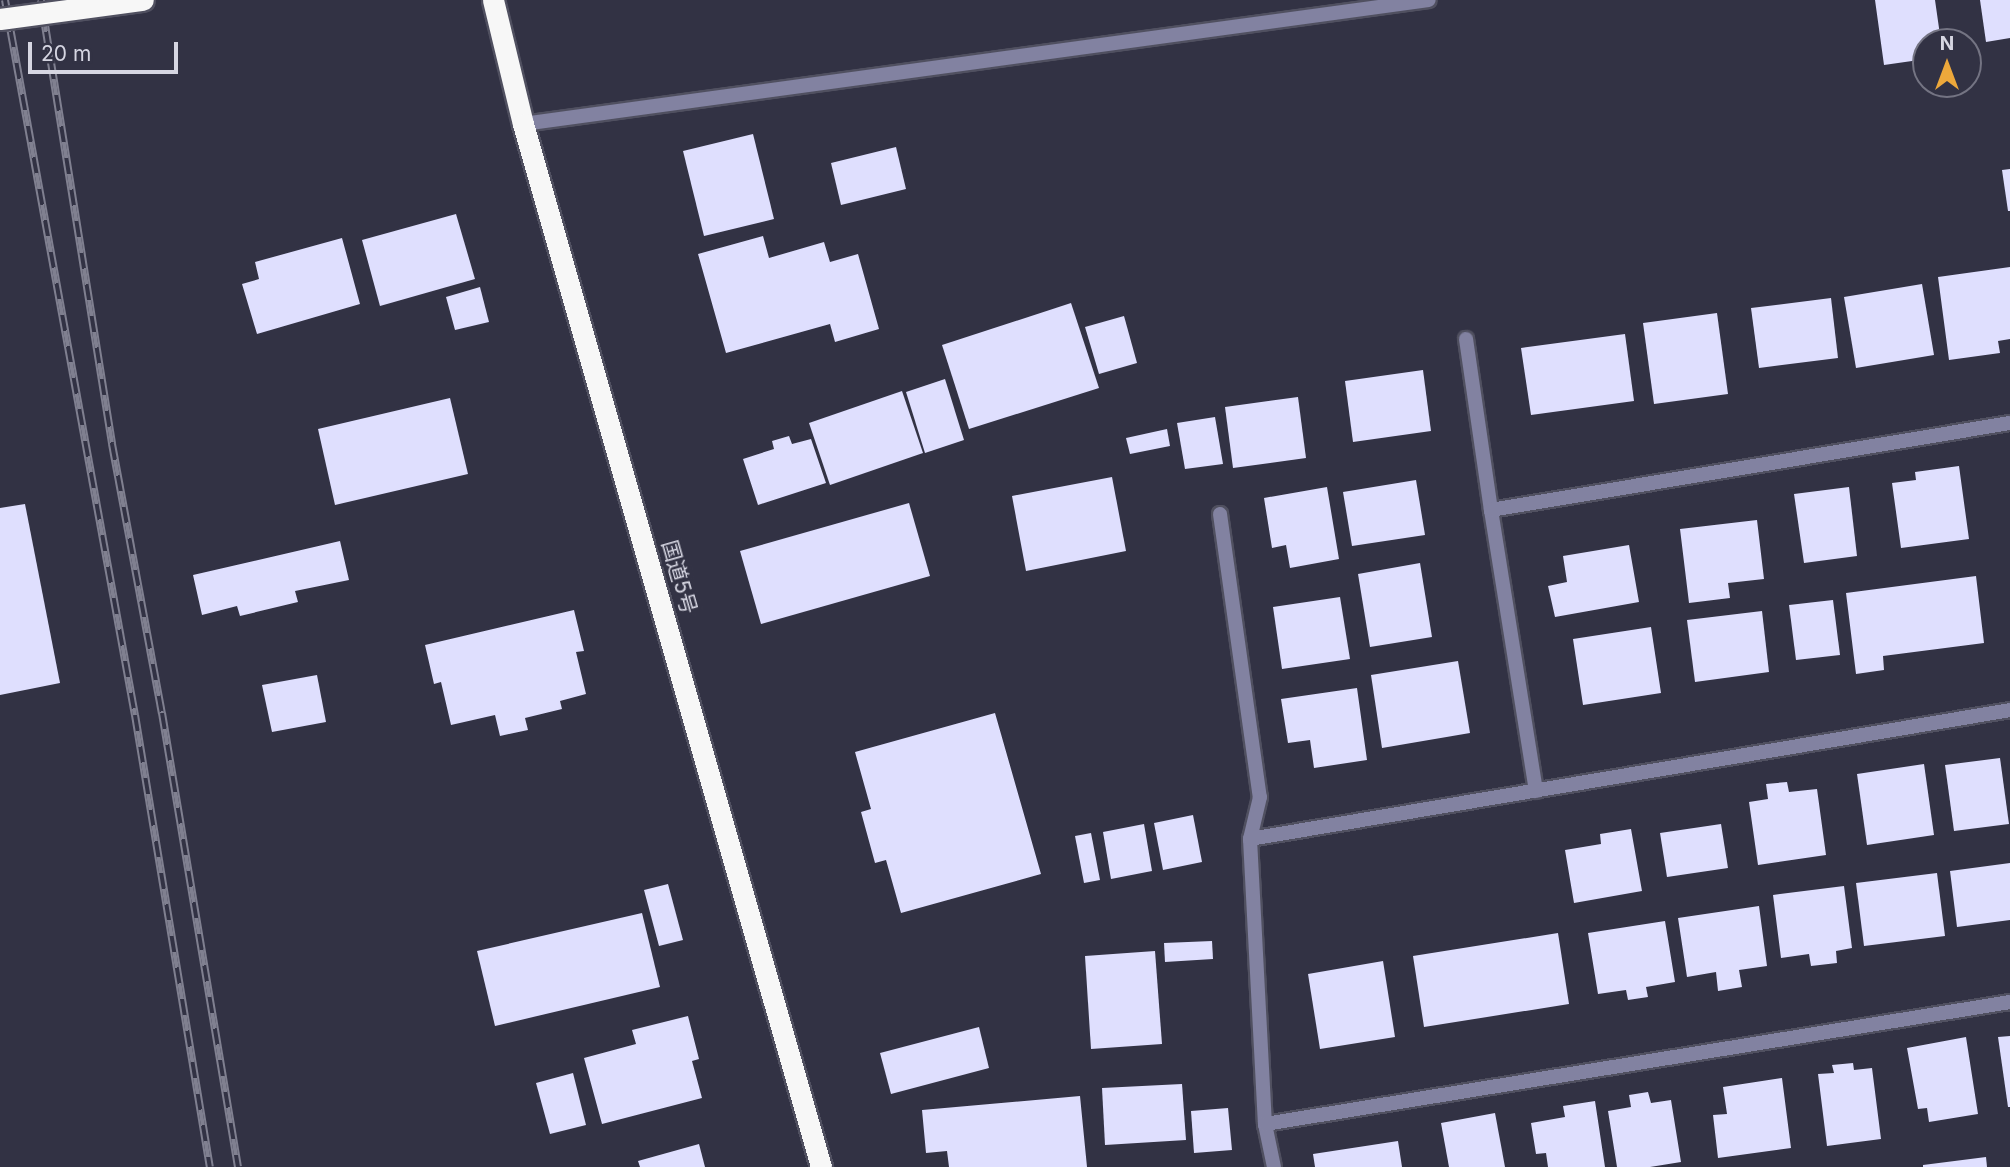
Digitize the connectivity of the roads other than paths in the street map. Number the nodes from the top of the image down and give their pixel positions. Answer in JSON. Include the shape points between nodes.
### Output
{"nodes":[{"id":1,"x":143,"y":0,"type":"edge"},
{"id":2,"x":493,"y":0,"type":"edge"},
{"id":3,"x":1429,"y":0,"type":"edge"},
{"id":4,"x":0,"y":19,"type":"edge"},
{"id":5,"x":523,"y":124,"type":"junction"},
{"id":6,"x":1466,"y":339,"type":"dead end"},
{"id":7,"x":2010,"y":423,"type":"edge"},
{"id":8,"x":1491,"y":510,"type":"junction"},
{"id":9,"x":1220,"y":514,"type":"dead end"},
{"id":10,"x":2010,"y":709,"type":"edge"},
{"id":11,"x":1536,"y":791,"type":"junction"},
{"id":12,"x":1250,"y":839,"type":"junction"},
{"id":13,"x":2010,"y":1002,"type":"edge"},
{"id":14,"x":1265,"y":1124,"type":"junction"},
{"id":15,"x":821,"y":1167,"type":"edge"},
{"id":16,"x":1274,"y":1167,"type":"edge"}],
"edges":[{"from":1,"to":4,"type":"highway","bridge":true},
{"from":2,"to":5,"type":"highway","name":"国道5号"},
{"from":3,"to":5,"type":"street"},
{"from":5,"to":15,"type":"highway","name":"国道5号"},
{"from":6,"to":8,"type":"street"},
{"from":7,"to":8,"type":"street"},
{"from":8,"to":11,"type":"street"},
{"from":9,"to":12,"type":"street","via":[[1260,797]]},
{"from":10,"to":11,"type":"street"},
{"from":11,"to":12,"type":"street"},
{"from":12,"to":14,"type":"street"},
{"from":13,"to":14,"type":"street"},
{"from":14,"to":16,"type":"street"}]}
